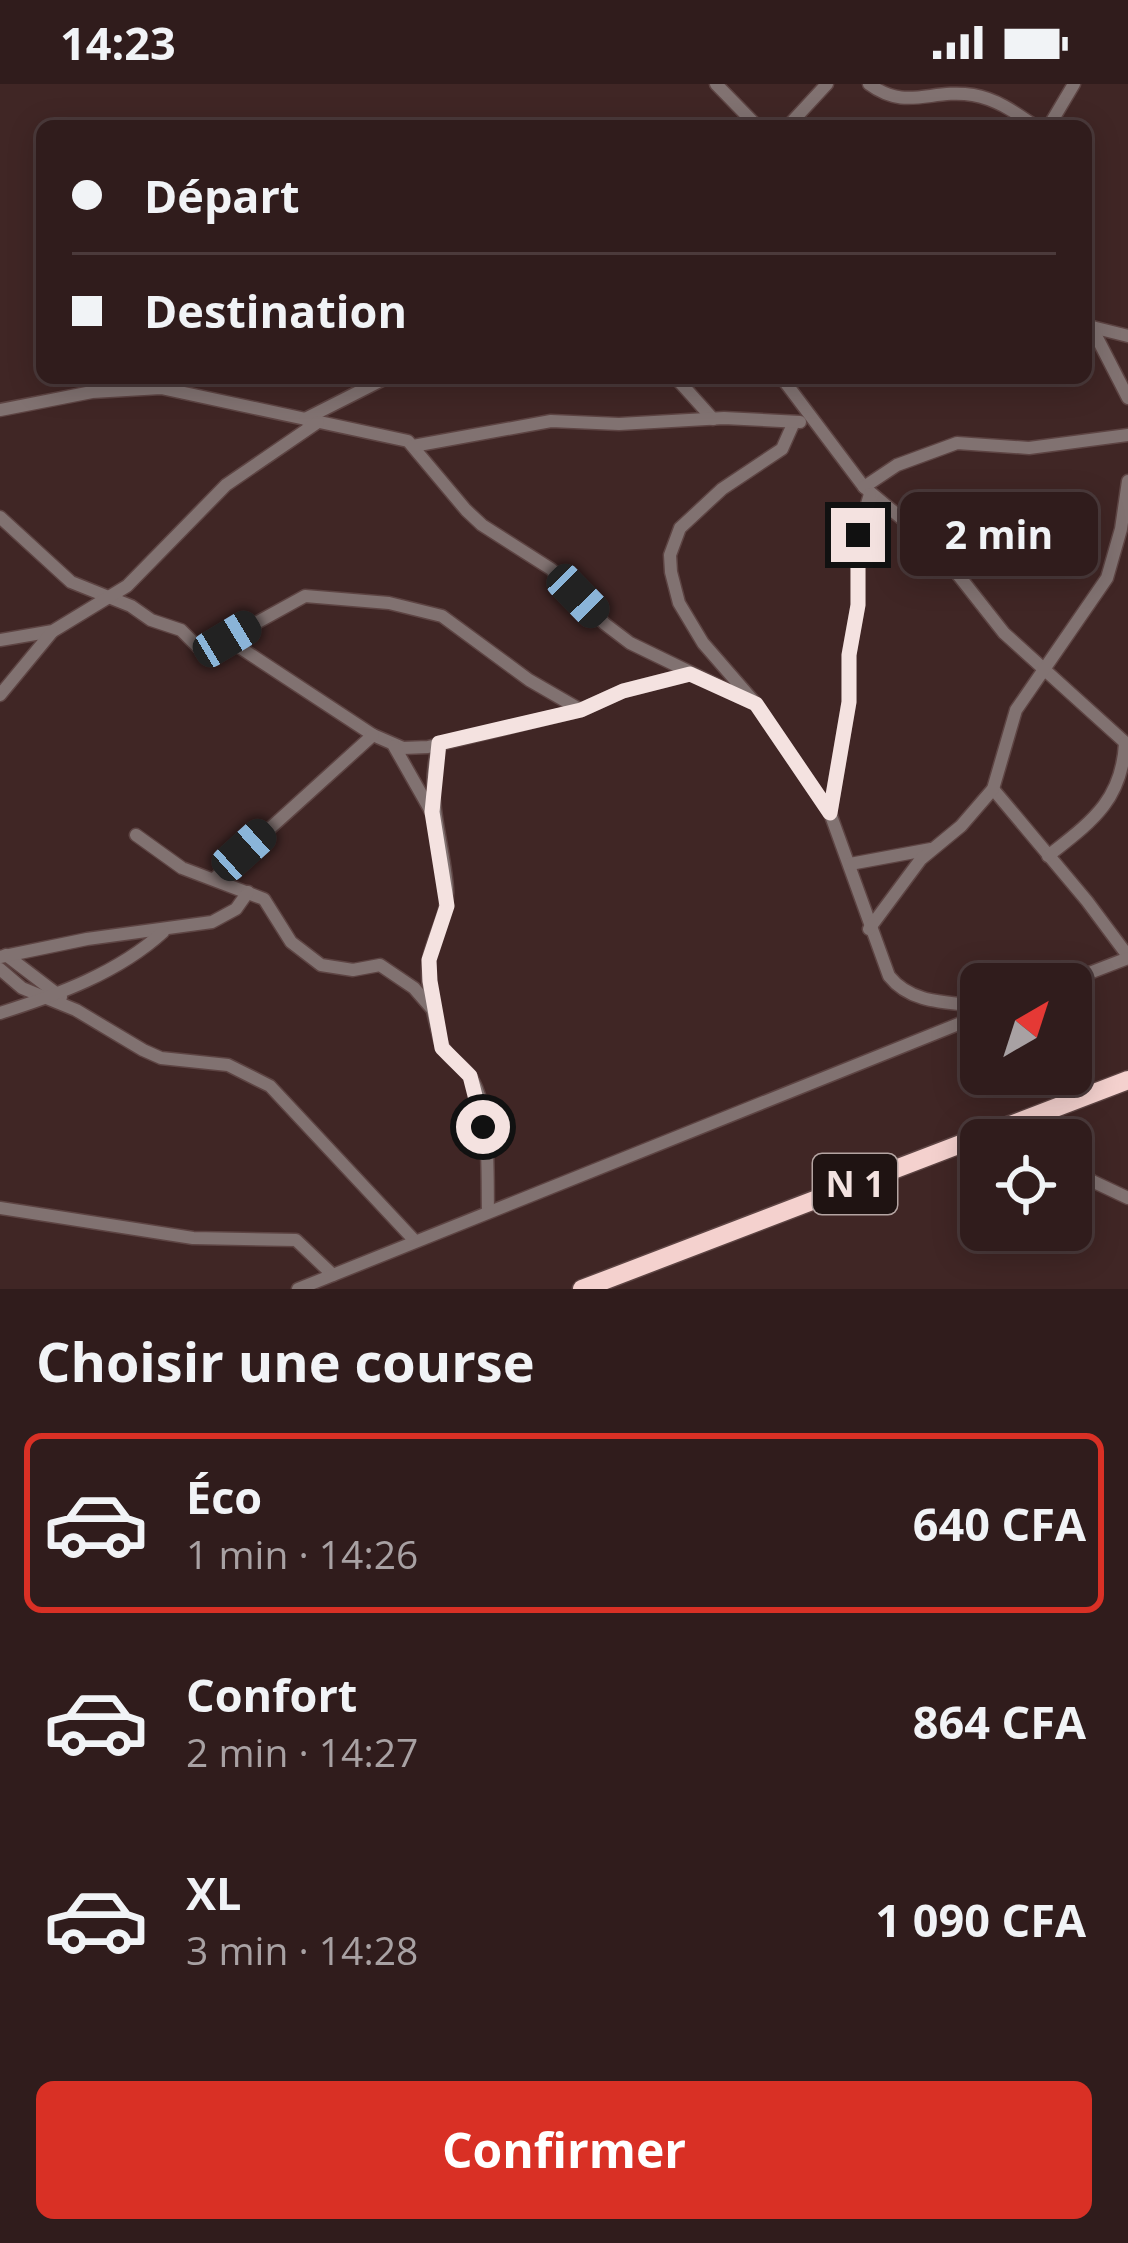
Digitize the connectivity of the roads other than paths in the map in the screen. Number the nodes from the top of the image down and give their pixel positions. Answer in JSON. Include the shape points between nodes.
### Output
{"nodes":[{"id":1,"x":716,"y":84,"type":"edge"},
{"id":2,"x":827,"y":84,"type":"edge"},
{"id":3,"x":869,"y":84,"type":"edge"},
{"id":4,"x":1074,"y":84,"type":"edge"},
{"id":5,"x":752,"y":120,"type":"edge"},
{"id":6,"x":794,"y":120,"type":"edge"},
{"id":7,"x":1026,"y":120,"type":"edge"},
{"id":8,"x":1053,"y":120,"type":"edge"},
{"id":9,"x":1092,"y":327,"type":"edge"},
{"id":10,"x":1092,"y":333,"type":"edge"},
{"id":11,"x":1128,"y":336,"type":"edge"},
{"id":12,"x":376,"y":384,"type":"edge"},
{"id":13,"x":681,"y":384,"type":"edge"},
{"id":14,"x":787,"y":384,"type":"edge"},
{"id":15,"x":1128,"y":398,"type":"edge"},
{"id":16,"x":0,"y":410,"type":"edge"},
{"id":17,"x":712,"y":419,"type":"junction"},
{"id":18,"x":311,"y":421,"type":"junction"},
{"id":19,"x":794,"y":422,"type":"junction"},
{"id":20,"x":816,"y":422,"type":"junction"},
{"id":21,"x":1128,"y":435,"type":"edge"},
{"id":22,"x":413,"y":446,"type":"junction"},
{"id":23,"x":1128,"y":481,"type":"edge"},
{"id":24,"x":867,"y":490,"type":"junction"},
{"id":25,"x":0,"y":518,"type":"edge"},
{"id":26,"x":1121,"y":562,"type":"edge"},
{"id":27,"x":109,"y":597,"type":"junction"},
{"id":28,"x":52,"y":631,"type":"junction"},
{"id":29,"x":227,"y":639,"type":"junction"},
{"id":30,"x":0,"y":640,"type":"edge"},
{"id":31,"x":1043,"y":671,"type":"junction"},
{"id":32,"x":690,"y":674,"type":"junction"},
{"id":33,"x":0,"y":695,"type":"edge"},
{"id":34,"x":756,"y":704,"type":"junction"},
{"id":35,"x":581,"y":710,"type":"junction"},
{"id":36,"x":373,"y":735,"type":"junction"},
{"id":37,"x":439,"y":743,"type":"junction"},
{"id":38,"x":1127,"y":744,"type":"edge"},
{"id":39,"x":394,"y":746,"type":"junction"},
{"id":40,"x":993,"y":789,"type":"junction"},
{"id":41,"x":432,"y":812,"type":"junction"},
{"id":42,"x":830,"y":813,"type":"junction"},
{"id":43,"x":136,"y":835,"type":"dead end"},
{"id":44,"x":932,"y":849,"type":"junction"},
{"id":45,"x":1048,"y":856,"type":"junction"},
{"id":46,"x":850,"y":864,"type":"junction"},
{"id":47,"x":214,"y":878,"type":"junction"},
{"id":48,"x":248,"y":892,"type":"junction"},
{"id":49,"x":869,"y":928,"type":"junction"},
{"id":50,"x":164,"y":931,"type":"junction"},
{"id":51,"x":1128,"y":957,"type":"edge"},
{"id":52,"x":2,"y":960,"type":"edge"},
{"id":53,"x":1092,"y":972,"type":"edge"},
{"id":54,"x":57,"y":993,"type":"junction"},
{"id":55,"x":43,"y":1000,"type":"junction"},
{"id":56,"x":960,"y":1006,"type":"edge"},
{"id":57,"x":76,"y":1010,"type":"junction"},
{"id":58,"x":434,"y":1011,"type":"junction"},
{"id":59,"x":0,"y":1013,"type":"edge"},
{"id":60,"x":960,"y":1019,"type":"edge"},
{"id":61,"x":1128,"y":1080,"type":"edge"},
{"id":62,"x":1036,"y":1115,"type":"junction"},
{"id":63,"x":1039,"y":1119,"type":"edge"},
{"id":64,"x":1092,"y":1181,"type":"edge"},
{"id":65,"x":1128,"y":1198,"type":"edge"},
{"id":66,"x":0,"y":1208,"type":"edge"},
{"id":67,"x":488,"y":1210,"type":"junction"},
{"id":68,"x":415,"y":1241,"type":"junction"},
{"id":69,"x":333,"y":1275,"type":"junction"},
{"id":70,"x":298,"y":1289,"type":"edge"},
{"id":71,"x":582,"y":1289,"type":"edge"}],
"edges":[{"from":1,"to":5,"type":"street"},
{"from":2,"to":6,"type":"street"},
{"from":3,"to":7,"type":"street","via":[[890,98],[970,94]]},
{"from":4,"to":8,"type":"street"},
{"from":9,"to":11,"type":"street"},
{"from":10,"to":15,"type":"street"},
{"from":12,"to":18,"type":"street"},
{"from":13,"to":17,"type":"street"},
{"from":14,"to":20,"type":"street"},
{"from":16,"to":18,"type":"street","via":[[137,387]]},
{"from":17,"to":19,"type":"street"},
{"from":17,"to":22,"type":"street","via":[[551,422]]},
{"from":18,"to":22,"type":"street"},
{"from":18,"to":27,"type":"street","via":[[226,485]]},
{"from":19,"to":20,"type":"street"},
{"from":19,"to":34,"type":"street","via":[[782,449],[700,506],[670,555],[679,603]]},
{"from":20,"to":24,"type":"street"},
{"from":21,"to":24,"type":"street","via":[[1030,448],[957,443],[897,465]]},
{"from":22,"to":32,"type":"street","via":[[482,525],[551,569],[630,643]]},
{"from":23,"to":26,"type":"street"},
{"from":24,"to":31,"type":"street","via":[[937,548]]},
{"from":24,"to":42,"type":"street","via":[[849,702]]},
{"from":25,"to":27,"type":"street","via":[[71,582]]},
{"from":26,"to":31,"type":"street"},
{"from":27,"to":28,"type":"street"},
{"from":27,"to":29,"type":"street","via":[[187,633],[198,646]]},
{"from":28,"to":30,"type":"street"},
{"from":28,"to":33,"type":"street"},
{"from":29,"to":35,"type":"street","via":[[305,596],[424,609]]},
{"from":29,"to":36,"type":"street"},
{"from":31,"to":38,"type":"street"},
{"from":31,"to":40,"type":"street","via":[[1011,720]]},
{"from":32,"to":34,"type":"street"},
{"from":32,"to":35,"type":"street"},
{"from":34,"to":42,"type":"street"},
{"from":35,"to":37,"type":"street"},
{"from":36,"to":39,"type":"street"},
{"from":36,"to":47,"type":"street"},
{"from":37,"to":39,"type":"street"},
{"from":37,"to":41,"type":"street"},
{"from":38,"to":45,"type":"street","via":[[1108,802]]},
{"from":39,"to":41,"type":"street"},
{"from":40,"to":44,"type":"street"},
{"from":40,"to":45,"type":"street"},
{"from":41,"to":58,"type":"street","via":[[447,889],[429,960]]},
{"from":42,"to":46,"type":"street"},
{"from":43,"to":47,"type":"street","via":[[182,868]]},
{"from":44,"to":46,"type":"street"},
{"from":44,"to":49,"type":"street"},
{"from":45,"to":51,"type":"street"},
{"from":46,"to":49,"type":"street"},
{"from":47,"to":48,"type":"street"},
{"from":48,"to":50,"type":"street","via":[[212,922]]},
{"from":48,"to":58,"type":"street","via":[[264,899],[309,958],[353,970],[380,965]]},
{"from":49,"to":56,"type":"street","via":[[904,992]]},
{"from":50,"to":52,"type":"street"},
{"from":50,"to":54,"type":"street"},
{"from":51,"to":53,"type":"street"},
{"from":52,"to":54,"type":"street"},
{"from":52,"to":55,"type":"street"},
{"from":54,"to":55,"type":"street"},
{"from":54,"to":57,"type":"street"},
{"from":55,"to":57,"type":"street"},
{"from":55,"to":59,"type":"street"},
{"from":57,"to":68,"type":"street","via":[[161,1058],[228,1065],[270,1086]]},
{"from":58,"to":67,"type":"street","via":[[442,1048],[470,1076],[479,1101]]},
{"from":60,"to":67,"type":"street"},
{"from":61,"to":62,"type":"highway","number":"N 1"},
{"from":62,"to":63,"type":"street"},
{"from":62,"to":71,"type":"highway","number":"N 1"},
{"from":64,"to":65,"type":"street"},
{"from":66,"to":69,"type":"street","via":[[193,1238],[296,1240]]},
{"from":67,"to":68,"type":"street"},
{"from":68,"to":69,"type":"street"},
{"from":69,"to":70,"type":"street"}]}
